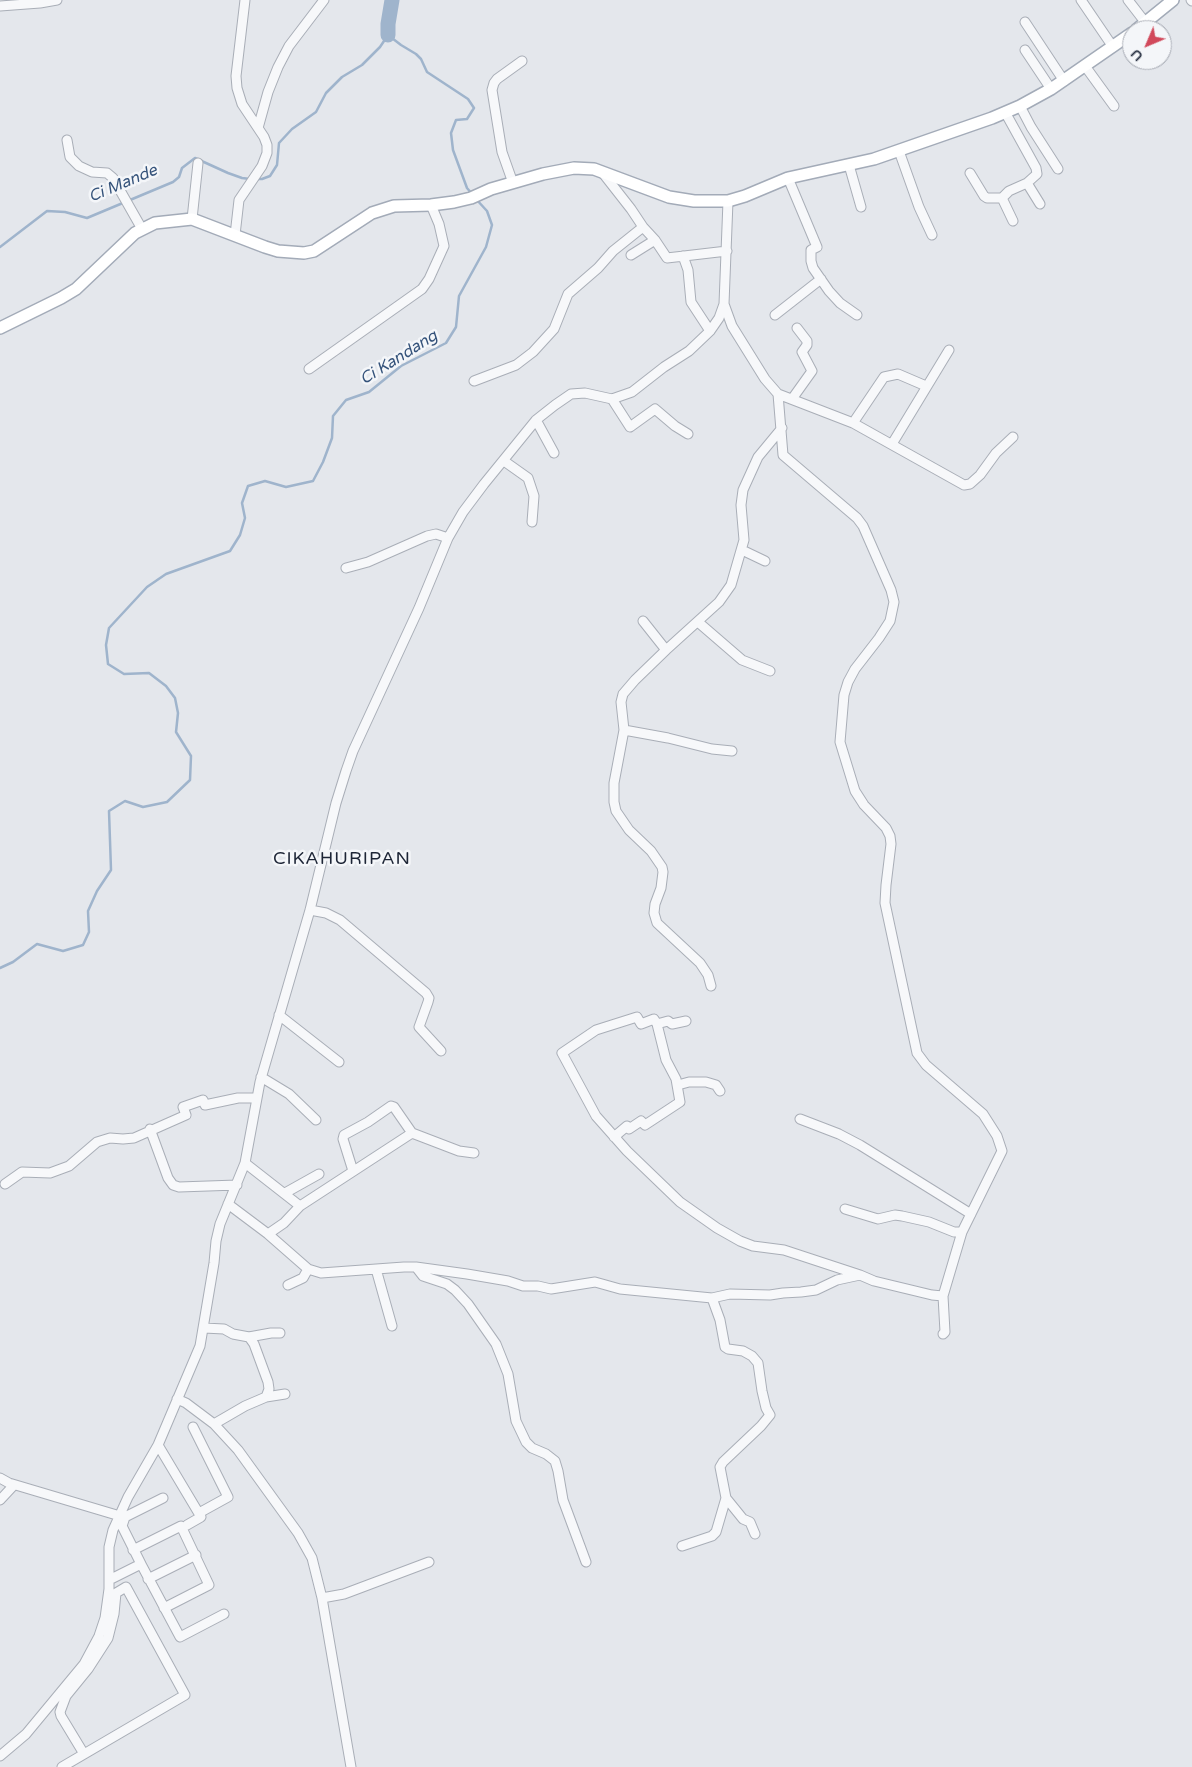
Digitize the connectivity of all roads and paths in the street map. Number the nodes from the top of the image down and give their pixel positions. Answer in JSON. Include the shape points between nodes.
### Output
{"nodes":[{"id":1,"x":57,"y":0,"type":"edge"},
{"id":2,"x":245,"y":0,"type":"edge"},
{"id":3,"x":324,"y":0,"type":"edge"},
{"id":4,"x":1082,"y":0,"type":"edge"},
{"id":5,"x":1128,"y":0,"type":"edge"},
{"id":6,"x":1172,"y":0,"type":"edge"},
{"id":7,"x":0,"y":6,"type":"edge"},
{"id":8,"x":1143,"y":20,"type":"edge"},
{"id":9,"x":1147,"y":20,"type":"edge"},
{"id":10,"x":1025,"y":22,"type":"dead end"},
{"id":11,"x":1122,"y":40,"type":"edge"},
{"id":12,"x":1113,"y":47,"type":"junction"},
{"id":13,"x":1025,"y":50,"type":"dead end"},
{"id":14,"x":522,"y":62,"type":"dead end"},
{"id":15,"x":1085,"y":66,"type":"junction"},
{"id":16,"x":1064,"y":81,"type":"junction"},
{"id":17,"x":1051,"y":89,"type":"junction"},
{"id":18,"x":1020,"y":106,"type":"junction"},
{"id":19,"x":1114,"y":106,"type":"dead end"},
{"id":20,"x":1005,"y":112,"type":"junction"},
{"id":21,"x":258,"y":128,"type":"junction"},
{"id":22,"x":67,"y":140,"type":"dead end"},
{"id":23,"x":899,"y":151,"type":"junction"},
{"id":24,"x":198,"y":163,"type":"dead end"},
{"id":25,"x":849,"y":165,"type":"junction"},
{"id":26,"x":1058,"y":169,"type":"dead end"},
{"id":27,"x":602,"y":172,"type":"junction"},
{"id":28,"x":970,"y":173,"type":"dead end"},
{"id":29,"x":788,"y":178,"type":"junction"},
{"id":30,"x":513,"y":183,"type":"junction"},
{"id":31,"x":1027,"y":183,"type":"junction"},
{"id":32,"x":1002,"y":198,"type":"junction"},
{"id":33,"x":728,"y":201,"type":"junction"},
{"id":34,"x":1040,"y":204,"type":"dead end"},
{"id":35,"x":431,"y":205,"type":"junction"},
{"id":36,"x":862,"y":207,"type":"dead end"},
{"id":37,"x":192,"y":219,"type":"junction"},
{"id":38,"x":1013,"y":221,"type":"dead end"},
{"id":39,"x":643,"y":227,"type":"junction"},
{"id":40,"x":142,"y":229,"type":"junction"},
{"id":41,"x":235,"y":235,"type":"junction"},
{"id":42,"x":932,"y":235,"type":"dead end"},
{"id":43,"x":655,"y":240,"type":"junction"},
{"id":44,"x":728,"y":251,"type":"junction"},
{"id":45,"x":631,"y":255,"type":"dead end"},
{"id":46,"x":683,"y":256,"type":"junction"},
{"id":47,"x":821,"y":279,"type":"junction"},
{"id":48,"x":724,"y":304,"type":"junction"},
{"id":49,"x":775,"y":315,"type":"dead end"},
{"id":50,"x":858,"y":315,"type":"dead end"},
{"id":51,"x":0,"y":328,"type":"edge"},
{"id":52,"x":797,"y":328,"type":"dead end"},
{"id":53,"x":710,"y":331,"type":"junction"},
{"id":54,"x":949,"y":350,"type":"dead end"},
{"id":55,"x":309,"y":369,"type":"dead end"},
{"id":56,"x":474,"y":381,"type":"dead end"},
{"id":57,"x":926,"y":386,"type":"junction"},
{"id":58,"x":778,"y":394,"type":"junction"},
{"id":59,"x":612,"y":399,"type":"junction"},
{"id":60,"x":792,"y":399,"type":"junction"},
{"id":61,"x":536,"y":420,"type":"junction"},
{"id":62,"x":852,"y":423,"type":"junction"},
{"id":63,"x":782,"y":428,"type":"junction"},
{"id":64,"x":688,"y":434,"type":"dead end"},
{"id":65,"x":1013,"y":437,"type":"dead end"},
{"id":66,"x":892,"y":444,"type":"junction"},
{"id":67,"x":554,"y":453,"type":"dead end"},
{"id":68,"x":504,"y":461,"type":"junction"},
{"id":69,"x":532,"y":522,"type":"dead end"},
{"id":70,"x":448,"y":538,"type":"junction"},
{"id":71,"x":742,"y":550,"type":"junction"},
{"id":72,"x":765,"y":561,"type":"dead end"},
{"id":73,"x":346,"y":568,"type":"dead end"},
{"id":74,"x":643,"y":621,"type":"dead end"},
{"id":75,"x":698,"y":622,"type":"junction"},
{"id":76,"x":666,"y":650,"type":"junction"},
{"id":77,"x":770,"y":671,"type":"dead end"},
{"id":78,"x":624,"y":730,"type":"junction"},
{"id":79,"x":732,"y":750,"type":"dead end"},
{"id":80,"x":310,"y":910,"type":"junction"},
{"id":81,"x":711,"y":986,"type":"dead end"},
{"id":82,"x":279,"y":1015,"type":"junction"},
{"id":83,"x":686,"y":1021,"type":"dead end"},
{"id":84,"x":657,"y":1024,"type":"junction"},
{"id":85,"x":441,"y":1051,"type":"dead end"},
{"id":86,"x":339,"y":1062,"type":"dead end"},
{"id":87,"x":262,"y":1077,"type":"junction"},
{"id":88,"x":678,"y":1085,"type":"junction"},
{"id":89,"x":720,"y":1091,"type":"dead end"},
{"id":90,"x":257,"y":1098,"type":"junction"},
{"id":91,"x":800,"y":1119,"type":"dead end"},
{"id":92,"x":316,"y":1120,"type":"dead end"},
{"id":93,"x":150,"y":1129,"type":"junction"},
{"id":94,"x":412,"y":1133,"type":"junction"},
{"id":95,"x":614,"y":1137,"type":"junction"},
{"id":96,"x":474,"y":1153,"type":"dead end"},
{"id":97,"x":245,"y":1163,"type":"junction"},
{"id":98,"x":352,"y":1171,"type":"junction"},
{"id":99,"x":319,"y":1174,"type":"dead end"},
{"id":100,"x":5,"y":1184,"type":"dead end"},
{"id":101,"x":236,"y":1186,"type":"junction"},
{"id":102,"x":285,"y":1193,"type":"junction"},
{"id":103,"x":228,"y":1204,"type":"junction"},
{"id":104,"x":300,"y":1206,"type":"junction"},
{"id":105,"x":845,"y":1209,"type":"dead end"},
{"id":106,"x":971,"y":1214,"type":"junction"},
{"id":107,"x":962,"y":1232,"type":"junction"},
{"id":108,"x":268,"y":1234,"type":"junction"},
{"id":109,"x":416,"y":1268,"type":"junction"},
{"id":110,"x":308,"y":1269,"type":"junction"},
{"id":111,"x":376,"y":1270,"type":"junction"},
{"id":112,"x":860,"y":1275,"type":"junction"},
{"id":113,"x":288,"y":1285,"type":"dead end"},
{"id":114,"x":943,"y":1296,"type":"junction"},
{"id":115,"x":712,"y":1298,"type":"junction"},
{"id":116,"x":392,"y":1326,"type":"dead end"},
{"id":117,"x":204,"y":1328,"type":"junction"},
{"id":118,"x":280,"y":1333,"type":"dead end"},
{"id":119,"x":943,"y":1334,"type":"dead end"},
{"id":120,"x":249,"y":1337,"type":"junction"},
{"id":121,"x":285,"y":1394,"type":"dead end"},
{"id":122,"x":266,"y":1397,"type":"junction"},
{"id":123,"x":177,"y":1399,"type":"junction"},
{"id":124,"x":214,"y":1424,"type":"junction"},
{"id":125,"x":193,"y":1428,"type":"dead end"},
{"id":126,"x":158,"y":1445,"type":"junction"},
{"id":127,"x":0,"y":1478,"type":"edge"},
{"id":128,"x":14,"y":1485,"type":"junction"},
{"id":129,"x":164,"y":1498,"type":"dead end"},
{"id":130,"x":726,"y":1498,"type":"junction"},
{"id":131,"x":0,"y":1500,"type":"edge"},
{"id":132,"x":199,"y":1513,"type":"junction"},
{"id":133,"x":120,"y":1516,"type":"junction"},
{"id":134,"x":187,"y":1525,"type":"dead end"},
{"id":135,"x":755,"y":1534,"type":"dead end"},
{"id":136,"x":682,"y":1546,"type":"dead end"},
{"id":137,"x":133,"y":1550,"type":"junction"},
{"id":138,"x":196,"y":1555,"type":"junction"},
{"id":139,"x":430,"y":1562,"type":"dead end"},
{"id":140,"x":586,"y":1562,"type":"dead end"},
{"id":141,"x":140,"y":1564,"type":"junction"},
{"id":142,"x":148,"y":1579,"type":"junction"},
{"id":143,"x":109,"y":1580,"type":"junction"},
{"id":144,"x":112,"y":1593,"type":"junction"},
{"id":145,"x":322,"y":1598,"type":"junction"},
{"id":146,"x":164,"y":1608,"type":"junction"},
{"id":147,"x":224,"y":1614,"type":"dead end"},
{"id":148,"x":84,"y":1754,"type":"junction"},
{"id":149,"x":0,"y":1756,"type":"edge"},
{"id":150,"x":62,"y":1767,"type":"edge"},
{"id":151,"x":351,"y":1767,"type":"edge"}],
"edges":[{"from":1,"to":7,"type":"street"},
{"from":2,"to":21,"type":"street","via":[[237,88],[242,104]]},
{"from":3,"to":21,"type":"street","via":[[289,46],[278,67]]},
{"from":4,"to":12,"type":"street"},
{"from":5,"to":8,"type":"street"},
{"from":6,"to":9,"type":"main road"},
{"from":10,"to":16,"type":"street"},
{"from":11,"to":12,"type":"main road"},
{"from":12,"to":15,"type":"main road"},
{"from":13,"to":17,"type":"street"},
{"from":14,"to":30,"type":"street","via":[[497,79],[492,90],[502,152]]},
{"from":15,"to":16,"type":"main road"},
{"from":15,"to":19,"type":"street"},
{"from":16,"to":17,"type":"main road"},
{"from":17,"to":18,"type":"main road"},
{"from":18,"to":20,"type":"main road"},
{"from":18,"to":26,"type":"street"},
{"from":20,"to":23,"type":"main road"},
{"from":20,"to":31,"type":"street","via":[[1036,168],[1037,174]]},
{"from":21,"to":41,"type":"street","via":[[267,145],[267,153],[262,166],[238,200]]},
{"from":22,"to":40,"type":"street","via":[[70,157],[79,166],[111,176]]},
{"from":23,"to":25,"type":"main road"},
{"from":23,"to":42,"type":"street"},
{"from":24,"to":37,"type":"street"},
{"from":25,"to":29,"type":"main road"},
{"from":25,"to":36,"type":"street"},
{"from":27,"to":30,"type":"main road","via":[[574,168]]},
{"from":27,"to":33,"type":"main road","via":[[669,197]]},
{"from":27,"to":39,"type":"street"},
{"from":28,"to":32,"type":"street","via":[[984,196]]},
{"from":29,"to":33,"type":"main road"},
{"from":29,"to":47,"type":"street","via":[[817,247],[811,250],[811,261]]},
{"from":30,"to":35,"type":"main road","via":[[471,198]]},
{"from":31,"to":32,"type":"street"},
{"from":31,"to":34,"type":"street"},
{"from":32,"to":38,"type":"street"},
{"from":33,"to":44,"type":"street"},
{"from":35,"to":41,"type":"main road","via":[[394,206],[372,213],[314,251],[304,254],[271,249]]},
{"from":35,"to":55,"type":"street","via":[[444,246],[422,289]]},
{"from":37,"to":40,"type":"main road","via":[[155,223]]},
{"from":37,"to":41,"type":"main road"},
{"from":39,"to":43,"type":"street"},
{"from":39,"to":56,"type":"street","via":[[568,294],[554,329],[533,352],[516,365]]},
{"from":40,"to":51,"type":"main road","via":[[118,247],[92,276],[76,288]]},
{"from":43,"to":45,"type":"street"},
{"from":43,"to":46,"type":"street","via":[[667,258]]},
{"from":44,"to":46,"type":"street"},
{"from":44,"to":48,"type":"street"},
{"from":46,"to":53,"type":"street","via":[[688,270],[691,302]]},
{"from":47,"to":49,"type":"street"},
{"from":47,"to":50,"type":"street","via":[[840,303]]},
{"from":48,"to":53,"type":"street"},
{"from":48,"to":58,"type":"street","via":[[732,326]]},
{"from":52,"to":60,"type":"street","via":[[807,341],[802,352],[812,371]]},
{"from":53,"to":59,"type":"street","via":[[689,351],[632,392]]},
{"from":54,"to":57,"type":"street"},
{"from":57,"to":62,"type":"street","via":[[898,374],[884,377]]},
{"from":57,"to":66,"type":"street"},
{"from":58,"to":60,"type":"street"},
{"from":58,"to":63,"type":"street"},
{"from":59,"to":61,"type":"street","via":[[585,393],[571,394]]},
{"from":59,"to":64,"type":"street","via":[[630,427],[656,409]]},
{"from":60,"to":62,"type":"street"},
{"from":61,"to":67,"type":"street"},
{"from":61,"to":68,"type":"street"},
{"from":62,"to":66,"type":"street"},
{"from":63,"to":71,"type":"street","via":[[758,457],[743,490]]},
{"from":63,"to":106,"type":"street","via":[[784,457],[857,518],[892,596],[890,620],[848,682],[840,742],[855,791],[890,836],[885,903],[917,1053],[926,1065],[983,1114],[1002,1151]]},
{"from":65,"to":66,"type":"street","via":[[970,484],[960,483]]},
{"from":68,"to":69,"type":"street","via":[[528,478],[534,496]]},
{"from":68,"to":70,"type":"street","via":[[463,512]]},
{"from":70,"to":73,"type":"street","via":[[436,534],[427,536],[368,562]]},
{"from":70,"to":80,"type":"street","via":[[353,751],[336,804]]},
{"from":71,"to":72,"type":"street"},
{"from":71,"to":75,"type":"street","via":[[726,594]]},
{"from":74,"to":76,"type":"street"},
{"from":75,"to":76,"type":"street"},
{"from":75,"to":77,"type":"street","via":[[742,660]]},
{"from":76,"to":78,"type":"street","via":[[624,694],[621,708]]},
{"from":78,"to":79,"type":"street","via":[[712,750]]},
{"from":78,"to":81,"type":"street","via":[[614,783],[616,811],[662,867],[661,888],[654,904],[657,923],[700,963]]},
{"from":80,"to":82,"type":"street"},
{"from":80,"to":85,"type":"street","via":[[340,920],[429,996],[419,1027]]},
{"from":82,"to":86,"type":"street"},
{"from":82,"to":87,"type":"street"},
{"from":83,"to":84,"type":"street"},
{"from":84,"to":88,"type":"street","via":[[666,1060]]},
{"from":84,"to":95,"type":"street","via":[[654,1019],[641,1024],[637,1017],[610,1025],[596,1030],[562,1053],[596,1116]]},
{"from":87,"to":90,"type":"street"},
{"from":87,"to":92,"type":"street","via":[[289,1094]]},
{"from":88,"to":89,"type":"street","via":[[706,1082]]},
{"from":88,"to":95,"type":"street","via":[[680,1102],[645,1125],[641,1121],[629,1129],[627,1126]]},
{"from":90,"to":93,"type":"street","via":[[238,1098],[205,1105],[203,1100],[183,1107],[186,1115]]},
{"from":90,"to":97,"type":"street"},
{"from":91,"to":106,"type":"street","via":[[860,1145]]},
{"from":93,"to":100,"type":"street","via":[[134,1138],[102,1139],[69,1166],[50,1173],[22,1172]]},
{"from":93,"to":101,"type":"street","via":[[173,1185],[179,1188]]},
{"from":94,"to":96,"type":"street","via":[[459,1151]]},
{"from":94,"to":98,"type":"street"},
{"from":94,"to":98,"type":"street","via":[[391,1106],[348,1132],[343,1139]]},
{"from":95,"to":112,"type":"street","via":[[680,1202],[728,1235],[753,1246],[784,1250]]},
{"from":97,"to":101,"type":"street"},
{"from":97,"to":102,"type":"street"},
{"from":98,"to":104,"type":"street"},
{"from":99,"to":102,"type":"street"},
{"from":101,"to":103,"type":"street"},
{"from":102,"to":104,"type":"street"},
{"from":103,"to":108,"type":"street"},
{"from":103,"to":117,"type":"street","via":[[216,1241]]},
{"from":104,"to":108,"type":"street"},
{"from":105,"to":107,"type":"street","via":[[878,1219],[902,1216]]},
{"from":106,"to":107,"type":"street"},
{"from":107,"to":114,"type":"street"},
{"from":108,"to":110,"type":"street"},
{"from":109,"to":111,"type":"street"},
{"from":109,"to":115,"type":"street","via":[[551,1289],[595,1282],[620,1289]]},
{"from":109,"to":140,"type":"street","via":[[423,1276],[455,1290],[496,1344],[508,1374],[516,1420],[526,1442],[555,1461],[563,1500]]},
{"from":110,"to":111,"type":"street","via":[[321,1272]]},
{"from":110,"to":113,"type":"street","via":[[303,1278]]},
{"from":111,"to":116,"type":"street"},
{"from":112,"to":114,"type":"street"},
{"from":112,"to":115,"type":"street","via":[[837,1280],[816,1290],[770,1295],[730,1294]]},
{"from":114,"to":119,"type":"street"},
{"from":115,"to":130,"type":"street","via":[[726,1347],[743,1351],[758,1363],[762,1392],[770,1415],[720,1466]]},
{"from":117,"to":120,"type":"street","via":[[224,1329]]},
{"from":117,"to":123,"type":"street"},
{"from":118,"to":120,"type":"street"},
{"from":120,"to":122,"type":"street","via":[[268,1382]]},
{"from":121,"to":122,"type":"street"},
{"from":122,"to":124,"type":"street"},
{"from":123,"to":124,"type":"street"},
{"from":123,"to":126,"type":"street"},
{"from":124,"to":145,"type":"street","via":[[238,1450],[298,1533],[312,1558]]},
{"from":125,"to":132,"type":"street","via":[[228,1497]]},
{"from":126,"to":132,"type":"street"},
{"from":126,"to":133,"type":"street"},
{"from":127,"to":128,"type":"street"},
{"from":128,"to":131,"type":"street"},
{"from":128,"to":133,"type":"street"},
{"from":129,"to":137,"type":"street","via":[[125,1517],[122,1526]]},
{"from":130,"to":135,"type":"street","via":[[750,1522]]},
{"from":130,"to":136,"type":"street","via":[[716,1532]]},
{"from":132,"to":134,"type":"street","via":[[201,1517]]},
{"from":133,"to":143,"type":"street","via":[[109,1547]]},
{"from":137,"to":138,"type":"street","via":[[181,1526]]},
{"from":137,"to":141,"type":"street"},
{"from":138,"to":142,"type":"street"},
{"from":138,"to":146,"type":"street","via":[[209,1585]]},
{"from":139,"to":145,"type":"street","via":[[344,1594]]},
{"from":141,"to":142,"type":"street"},
{"from":141,"to":143,"type":"street"},
{"from":142,"to":146,"type":"street"},
{"from":143,"to":144,"type":"street"},
{"from":144,"to":148,"type":"street","via":[[114,1614],[108,1638],[66,1696],[60,1712]]},
{"from":144,"to":148,"type":"street","via":[[126,1587],[185,1695]]},
{"from":144,"to":149,"type":"street","via":[[99,1636],[84,1664],[26,1734]]},
{"from":145,"to":151,"type":"street"},
{"from":146,"to":147,"type":"street","via":[[180,1637]]},
{"from":148,"to":150,"type":"street"}]}
